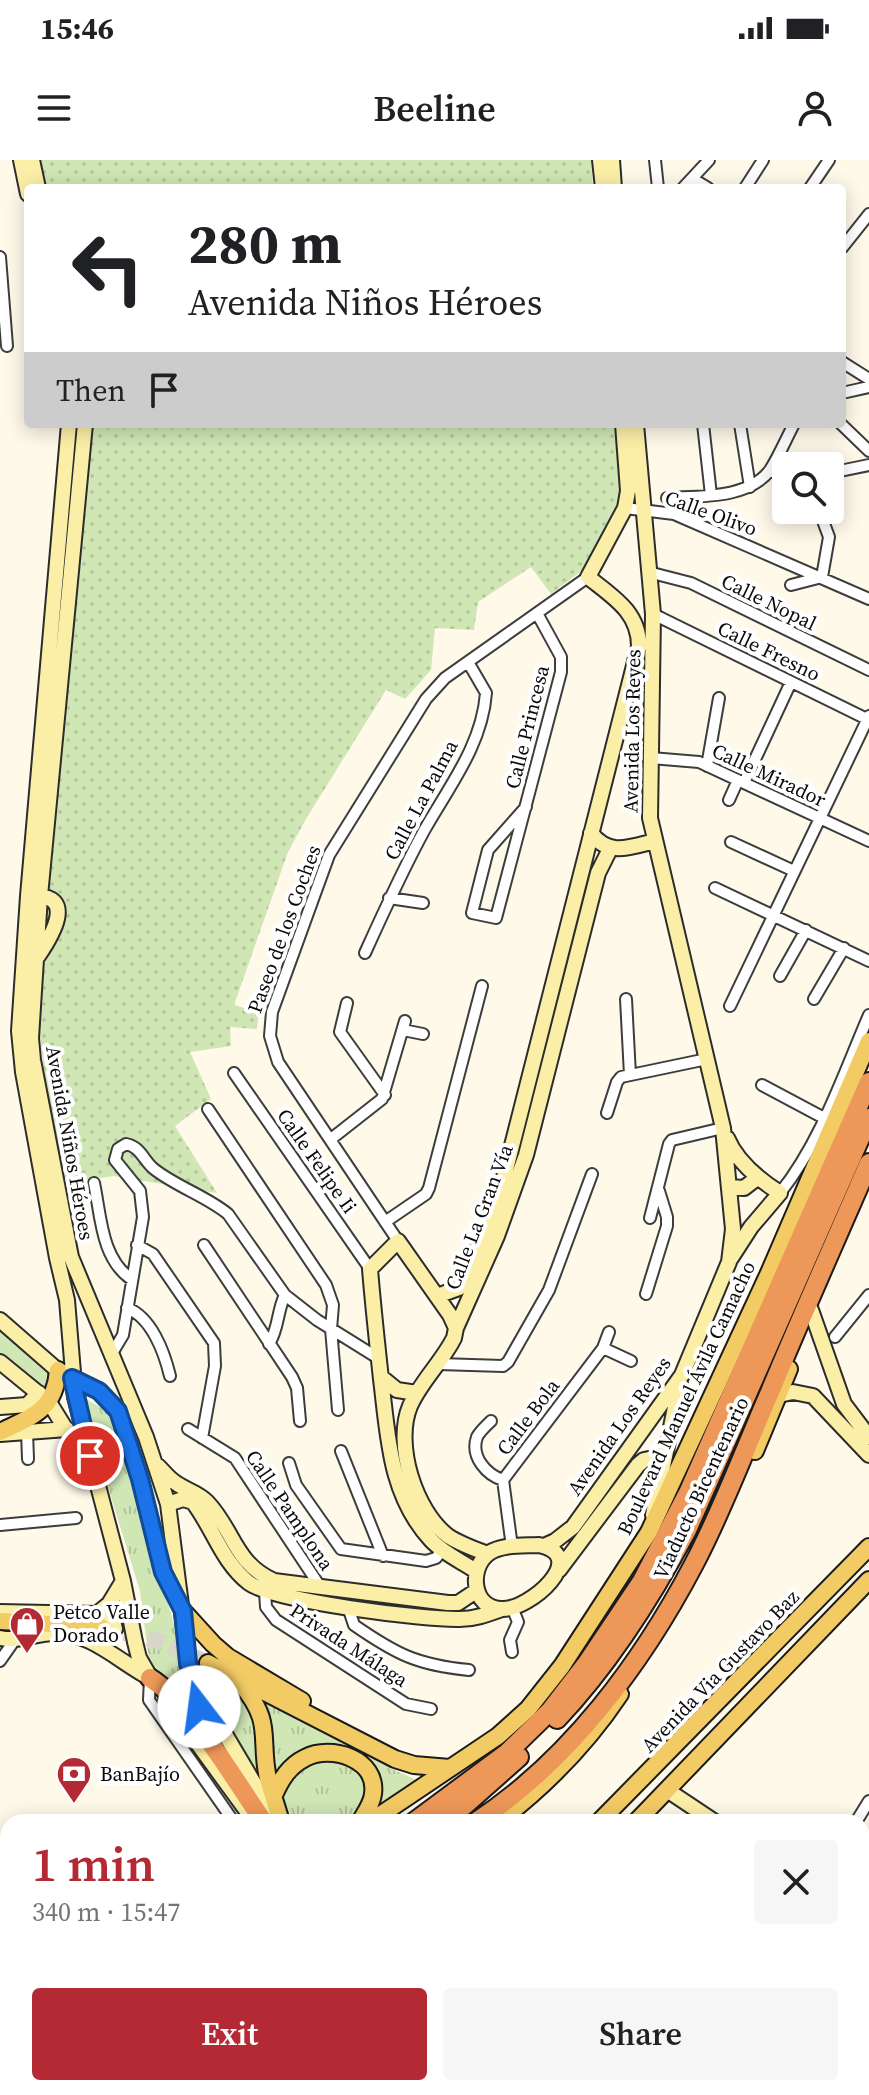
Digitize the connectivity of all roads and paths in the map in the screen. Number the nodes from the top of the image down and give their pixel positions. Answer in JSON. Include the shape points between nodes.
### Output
{"nodes":[{"id":1,"x":21,"y":160,"type":"edge"},
{"id":2,"x":32,"y":160,"type":"edge"},
{"id":3,"x":600,"y":160,"type":"edge"},
{"id":4,"x":612,"y":160,"type":"edge"},
{"id":5,"x":655,"y":160,"type":"edge"},
{"id":6,"x":709,"y":160,"type":"edge"},
{"id":7,"x":763,"y":160,"type":"edge"},
{"id":8,"x":829,"y":160,"type":"edge"},
{"id":9,"x":693,"y":179,"type":"junction"},
{"id":10,"x":26,"y":184,"type":"edge"},
{"id":11,"x":37,"y":184,"type":"edge"},
{"id":12,"x":603,"y":184,"type":"edge"},
{"id":13,"x":614,"y":184,"type":"edge"},
{"id":14,"x":658,"y":184,"type":"edge"},
{"id":15,"x":687,"y":184,"type":"edge"},
{"id":16,"x":701,"y":184,"type":"edge"},
{"id":17,"x":748,"y":184,"type":"edge"},
{"id":18,"x":813,"y":184,"type":"edge"},
{"id":19,"x":869,"y":214,"type":"edge"},
{"id":20,"x":846,"y":243,"type":"edge"},
{"id":21,"x":0,"y":257,"type":"edge"},
{"id":22,"x":2,"y":298,"type":"edge"},
{"id":23,"x":7,"y":346,"type":"dead end"},
{"id":24,"x":846,"y":365,"type":"edge"},
{"id":25,"x":869,"y":379,"type":"edge"},
{"id":26,"x":869,"y":387,"type":"edge"},
{"id":27,"x":846,"y":392,"type":"edge"},
{"id":28,"x":69,"y":428,"type":"edge"},
{"id":29,"x":85,"y":428,"type":"edge"},
{"id":30,"x":623,"y":428,"type":"edge"},
{"id":31,"x":636,"y":428,"type":"edge"},
{"id":32,"x":703,"y":428,"type":"edge"},
{"id":33,"x":741,"y":428,"type":"edge"},
{"id":34,"x":792,"y":428,"type":"edge"},
{"id":35,"x":845,"y":428,"type":"edge"},
{"id":36,"x":869,"y":451,"type":"edge"},
{"id":37,"x":869,"y":465,"type":"edge"},
{"id":38,"x":844,"y":470,"type":"edge"},
{"id":39,"x":769,"y":472,"type":"joint"},
{"id":40,"x":750,"y":487,"type":"junction"},
{"id":41,"x":711,"y":495,"type":"junction"},
{"id":42,"x":667,"y":498,"type":"dead end"},
{"id":43,"x":625,"y":508,"type":"junction"},
{"id":44,"x":644,"y":509,"type":"junction"},
{"id":45,"x":824,"y":524,"type":"edge"},
{"id":46,"x":652,"y":573,"type":"junction"},
{"id":47,"x":588,"y":577,"type":"junction"},
{"id":48,"x":822,"y":577,"type":"junction"},
{"id":49,"x":791,"y":585,"type":"dead end"},
{"id":50,"x":869,"y":599,"type":"edge"},
{"id":51,"x":653,"y":614,"type":"junction"},
{"id":52,"x":538,"y":615,"type":"junction"},
{"id":53,"x":468,"y":662,"type":"junction"},
{"id":54,"x":869,"y":670,"type":"edge"},
{"id":55,"x":791,"y":682,"type":"junction"},
{"id":56,"x":719,"y":698,"type":"dead end"},
{"id":57,"x":869,"y":718,"type":"edge"},
{"id":58,"x":651,"y":758,"type":"junction"},
{"id":59,"x":707,"y":766,"type":"junction"},
{"id":60,"x":741,"y":781,"type":"junction"},
{"id":61,"x":729,"y":800,"type":"dead end"},
{"id":62,"x":526,"y":807,"type":"junction"},
{"id":63,"x":820,"y":819,"type":"junction"},
{"id":64,"x":591,"y":833,"type":"junction"},
{"id":65,"x":655,"y":841,"type":"junction"},
{"id":66,"x":869,"y":841,"type":"edge"},
{"id":67,"x":731,"y":842,"type":"dead end"},
{"id":68,"x":610,"y":849,"type":"junction"},
{"id":69,"x":794,"y":871,"type":"junction"},
{"id":70,"x":715,"y":888,"type":"dead end"},
{"id":71,"x":34,"y":896,"type":"junction"},
{"id":72,"x":389,"y":898,"type":"junction"},
{"id":73,"x":423,"y":903,"type":"dead end"},
{"id":74,"x":773,"y":914,"type":"junction"},
{"id":75,"x":806,"y":930,"type":"junction"},
{"id":76,"x":844,"y":948,"type":"junction"},
{"id":77,"x":365,"y":953,"type":"dead end"},
{"id":78,"x":869,"y":961,"type":"edge"},
{"id":79,"x":780,"y":976,"type":"dead end"},
{"id":80,"x":482,"y":986,"type":"dead end"},
{"id":81,"x":626,"y":999,"type":"dead end"},
{"id":82,"x":814,"y":999,"type":"dead end"},
{"id":83,"x":347,"y":1003,"type":"dead end"},
{"id":84,"x":730,"y":1006,"type":"dead end"},
{"id":85,"x":869,"y":1015,"type":"edge"},
{"id":86,"x":423,"y":1034,"type":"dead end"},
{"id":87,"x":869,"y":1041,"type":"edge"},
{"id":88,"x":707,"y":1059,"type":"junction"},
{"id":89,"x":234,"y":1073,"type":"dead end"},
{"id":90,"x":630,"y":1075,"type":"junction"},
{"id":91,"x":869,"y":1082,"type":"edge"},
{"id":92,"x":762,"y":1085,"type":"dead end"},
{"id":93,"x":385,"y":1095,"type":"junction"},
{"id":94,"x":208,"y":1109,"type":"dead end"},
{"id":95,"x":607,"y":1113,"type":"dead end"},
{"id":96,"x":824,"y":1118,"type":"junction"},
{"id":97,"x":869,"y":1118,"type":"edge"},
{"id":98,"x":723,"y":1128,"type":"junction"},
{"id":99,"x":331,"y":1139,"type":"junction"},
{"id":100,"x":869,"y":1163,"type":"edge"},
{"id":101,"x":592,"y":1174,"type":"dead end"},
{"id":102,"x":869,"y":1175,"type":"edge"},
{"id":103,"x":757,"y":1178,"type":"junction"},
{"id":104,"x":94,"y":1183,"type":"dead end"},
{"id":105,"x":729,"y":1187,"type":"junction"},
{"id":106,"x":658,"y":1189,"type":"junction"},
{"id":107,"x":780,"y":1193,"type":"junction"},
{"id":108,"x":650,"y":1218,"type":"dead end"},
{"id":109,"x":385,"y":1222,"type":"junction"},
{"id":110,"x":398,"y":1241,"type":"junction"},
{"id":111,"x":137,"y":1245,"type":"junction"},
{"id":112,"x":204,"y":1245,"type":"dead end"},
{"id":113,"x":408,"y":1254,"type":"junction"},
{"id":114,"x":381,"y":1258,"type":"junction"},
{"id":115,"x":729,"y":1262,"type":"junction"},
{"id":116,"x":370,"y":1269,"type":"junction"},
{"id":117,"x":131,"y":1279,"type":"junction"},
{"id":118,"x":646,"y":1294,"type":"dead end"},
{"id":119,"x":285,"y":1295,"type":"junction"},
{"id":120,"x":869,"y":1295,"type":"edge"},
{"id":121,"x":437,"y":1296,"type":"junction"},
{"id":122,"x":127,"y":1308,"type":"junction"},
{"id":123,"x":811,"y":1310,"type":"junction"},
{"id":124,"x":0,"y":1320,"type":"edge"},
{"id":125,"x":99,"y":1326,"type":"junction"},
{"id":126,"x":456,"y":1328,"type":"junction"},
{"id":127,"x":331,"y":1329,"type":"junction"},
{"id":128,"x":609,"y":1332,"type":"dead end"},
{"id":129,"x":71,"y":1333,"type":"junction"},
{"id":130,"x":835,"y":1337,"type":"dead end"},
{"id":131,"x":269,"y":1344,"type":"junction"},
{"id":132,"x":603,"y":1348,"type":"junction"},
{"id":133,"x":109,"y":1350,"type":"junction"},
{"id":134,"x":378,"y":1358,"type":"junction"},
{"id":135,"x":631,"y":1361,"type":"dead end"},
{"id":136,"x":0,"y":1362,"type":"edge"},
{"id":137,"x":439,"y":1364,"type":"junction"},
{"id":138,"x":65,"y":1374,"type":"junction"},
{"id":139,"x":682,"y":1375,"type":"junction"},
{"id":140,"x":170,"y":1376,"type":"dead end"},
{"id":141,"x":381,"y":1377,"type":"junction"},
{"id":142,"x":417,"y":1393,"type":"junction"},
{"id":143,"x":779,"y":1395,"type":"junction"},
{"id":144,"x":44,"y":1398,"type":"junction"},
{"id":145,"x":0,"y":1407,"type":"edge"},
{"id":146,"x":338,"y":1410,"type":"dead end"},
{"id":147,"x":300,"y":1421,"type":"dead end"},
{"id":148,"x":491,"y":1421,"type":"dead end"},
{"id":149,"x":67,"y":1429,"type":"junction"},
{"id":150,"x":188,"y":1429,"type":"dead end"},
{"id":151,"x":27,"y":1432,"type":"junction"},
{"id":152,"x":0,"y":1433,"type":"edge"},
{"id":153,"x":869,"y":1437,"type":"edge"},
{"id":154,"x":202,"y":1438,"type":"junction"},
{"id":155,"x":341,"y":1451,"type":"dead end"},
{"id":156,"x":869,"y":1455,"type":"edge"},
{"id":157,"x":663,"y":1456,"type":"junction"},
{"id":158,"x":28,"y":1459,"type":"dead end"},
{"id":159,"x":289,"y":1463,"type":"dead end"},
{"id":160,"x":156,"y":1465,"type":"junction"},
{"id":161,"x":96,"y":1478,"type":"junction"},
{"id":162,"x":503,"y":1480,"type":"junction"},
{"id":163,"x":183,"y":1493,"type":"junction"},
{"id":164,"x":168,"y":1504,"type":"junction"},
{"id":165,"x":76,"y":1518,"type":"dead end"},
{"id":166,"x":0,"y":1525,"type":"edge"},
{"id":167,"x":649,"y":1532,"type":"junction"},
{"id":168,"x":544,"y":1546,"type":"junction"},
{"id":169,"x":512,"y":1547,"type":"junction"},
{"id":170,"x":869,"y":1547,"type":"edge"},
{"id":171,"x":442,"y":1550,"type":"junction"},
{"id":172,"x":488,"y":1554,"type":"junction"},
{"id":173,"x":383,"y":1556,"type":"junction"},
{"id":174,"x":559,"y":1570,"type":"junction"},
{"id":175,"x":476,"y":1571,"type":"junction"},
{"id":176,"x":869,"y":1580,"type":"edge"},
{"id":177,"x":123,"y":1581,"type":"junction"},
{"id":178,"x":321,"y":1588,"type":"junction"},
{"id":179,"x":476,"y":1591,"type":"junction"},
{"id":180,"x":265,"y":1592,"type":"junction"},
{"id":181,"x":348,"y":1607,"type":"junction"},
{"id":182,"x":507,"y":1608,"type":"junction"},
{"id":183,"x":183,"y":1611,"type":"junction"},
{"id":184,"x":0,"y":1612,"type":"edge"},
{"id":185,"x":0,"y":1621,"type":"edge"},
{"id":186,"x":99,"y":1621,"type":"junction"},
{"id":187,"x":7,"y":1639,"type":"edge"},
{"id":188,"x":93,"y":1643,"type":"junction"},
{"id":189,"x":512,"y":1652,"type":"dead end"},
{"id":190,"x":0,"y":1661,"type":"edge"},
{"id":191,"x":208,"y":1663,"type":"tunnel mouth"},
{"id":192,"x":469,"y":1670,"type":"dead end"},
{"id":193,"x":150,"y":1678,"type":"junction"},
{"id":194,"x":237,"y":1680,"type":"junction"},
{"id":195,"x":196,"y":1688,"type":"junction"},
{"id":196,"x":431,"y":1709,"type":"dead end"},
{"id":197,"x":330,"y":1726,"type":"junction"},
{"id":198,"x":204,"y":1736,"type":"junction"},
{"id":199,"x":450,"y":1768,"type":"junction"},
{"id":200,"x":667,"y":1790,"type":"junction"},
{"id":201,"x":274,"y":1795,"type":"junction"},
{"id":202,"x":228,"y":1814,"type":"edge"},
{"id":203,"x":248,"y":1814,"type":"edge"},
{"id":204,"x":258,"y":1814,"type":"edge"},
{"id":205,"x":274,"y":1814,"type":"edge"},
{"id":206,"x":278,"y":1814,"type":"edge"},
{"id":207,"x":364,"y":1814,"type":"edge"},
{"id":208,"x":382,"y":1814,"type":"edge"},
{"id":209,"x":425,"y":1814,"type":"edge"},
{"id":210,"x":452,"y":1814,"type":"edge"},
{"id":211,"x":487,"y":1814,"type":"edge"},
{"id":212,"x":508,"y":1814,"type":"edge"},
{"id":213,"x":607,"y":1814,"type":"edge"},
{"id":214,"x":644,"y":1814,"type":"edge"},
{"id":215,"x":703,"y":1814,"type":"edge"}],
"edges":[{"from":1,"to":10,"type":"street"},
{"from":2,"to":11,"type":"street"},
{"from":3,"to":12,"type":"street"},
{"from":4,"to":13,"type":"street"},
{"from":5,"to":14,"type":"street"},
{"from":6,"to":9,"type":"street"},
{"from":7,"to":17,"type":"street"},
{"from":8,"to":18,"type":"street"},
{"from":9,"to":15,"type":"street"},
{"from":9,"to":16,"type":"street"},
{"from":19,"to":20,"type":"street"},
{"from":21,"to":22,"type":"street"},
{"from":22,"to":23,"type":"street"},
{"from":24,"to":25,"type":"street"},
{"from":26,"to":27,"type":"street"},
{"from":28,"to":71,"type":"street","name":"Avenida Niños Héroes"},
{"from":29,"to":71,"type":"street","name":"Avenida Niños Héroes"},
{"from":30,"to":43,"type":"street"},
{"from":31,"to":44,"type":"street","name":"Avenida Los Reyes"},
{"from":32,"to":41,"type":"street"},
{"from":33,"to":40,"type":"street"},
{"from":34,"to":39,"type":"street"},
{"from":35,"to":36,"type":"street"},
{"from":37,"to":38,"type":"street"},
{"from":39,"to":40,"type":"street"},
{"from":40,"to":41,"type":"street"},
{"from":41,"to":42,"type":"street"},
{"from":43,"to":44,"type":"street","name":"Calle Olivo"},
{"from":43,"to":47,"type":"street","name":"Paseo de los Coches"},
{"from":44,"to":46,"type":"street","name":"Avenida Los Reyes"},
{"from":44,"to":48,"type":"street","name":"Calle Olivo","via":[[674,514]]},
{"from":45,"to":48,"type":"street","via":[[829,537]]},
{"from":46,"to":51,"type":"street","name":"Avenida Los Reyes"},
{"from":46,"to":54,"type":"street","name":"Calle Nopal","via":[[691,583]]},
{"from":47,"to":52,"type":"street","name":"Paseo de los Coches"},
{"from":47,"to":64,"type":"street","name":"Calle La Gran Vía","via":[[633,617],[639,636]]},
{"from":48,"to":49,"type":"street"},
{"from":48,"to":50,"type":"street","name":"Calle Olivo"},
{"from":51,"to":55,"type":"street","name":"Calle Fresno"},
{"from":51,"to":58,"type":"street","name":"Avenida Los Reyes"},
{"from":52,"to":53,"type":"street","name":"Paseo de los Coches"},
{"from":52,"to":62,"type":"street","name":"Calle Princesa","via":[[562,664]]},
{"from":53,"to":72,"type":"street","name":"Calle La Palma","via":[[486,693],[469,757]]},
{"from":53,"to":99,"type":"street","name":"Paseo de los Coches","via":[[426,699],[335,843],[272,1012],[270,1036],[278,1062]]},
{"from":55,"to":57,"type":"street","name":"Calle Fresno"},
{"from":55,"to":60,"type":"street"},
{"from":56,"to":59,"type":"street"},
{"from":57,"to":63,"type":"street"},
{"from":58,"to":59,"type":"street","name":"Calle Mirador"},
{"from":58,"to":65,"type":"street","name":"Avenida Los Reyes"},
{"from":59,"to":60,"type":"street","name":"Calle Mirador"},
{"from":60,"to":61,"type":"street"},
{"from":60,"to":63,"type":"street","name":"Calle Mirador"},
{"from":62,"to":62,"type":"street","name":"Calle Princesa","via":[[496,918],[472,913],[488,850]]},
{"from":63,"to":66,"type":"street","name":"Calle Mirador"},
{"from":63,"to":69,"type":"street"},
{"from":64,"to":68,"type":"street"},
{"from":64,"to":121,"type":"street","name":"Calle La Gran Vía","via":[[500,1193],[464,1282]]},
{"from":65,"to":68,"type":"street"},
{"from":65,"to":88,"type":"street","name":"Avenida Los Reyes"},
{"from":67,"to":69,"type":"street"},
{"from":68,"to":126,"type":"street","name":"Calle La Gran Vía","via":[[598,873],[526,1155]]},
{"from":69,"to":74,"type":"street"},
{"from":70,"to":74,"type":"street"},
{"from":71,"to":125,"type":"street","name":"Avenida Niños Héroes","via":[[33,1060],[71,1257]]},
{"from":71,"to":129,"type":"street","name":"Avenida Niños Héroes","via":[[19,1031]]},
{"from":72,"to":73,"type":"street"},
{"from":72,"to":77,"type":"street","name":"Calle La Palma"},
{"from":74,"to":75,"type":"street"},
{"from":74,"to":84,"type":"street"},
{"from":75,"to":76,"type":"street"},
{"from":75,"to":79,"type":"street"},
{"from":76,"to":78,"type":"street"},
{"from":76,"to":82,"type":"street"},
{"from":80,"to":109,"type":"street","via":[[429,1188]]},
{"from":81,"to":90,"type":"street"},
{"from":83,"to":93,"type":"street","via":[[340,1032]]},
{"from":85,"to":96,"type":"street","name":"Boulevard Manuel Ávila Camacho"},
{"from":86,"to":93,"type":"street","via":[[404,1026]]},
{"from":87,"to":167,"type":"main road","name":"Boulevard Manuel Ávila Camacho"},
{"from":88,"to":90,"type":"street"},
{"from":88,"to":98,"type":"street","name":"Avenida Los Reyes"},
{"from":89,"to":116,"type":"street","name":"Calle Felipe Ii"},
{"from":90,"to":95,"type":"street","via":[[619,1079]]},
{"from":91,"to":209,"type":"highway","name":"Boulevard Manuel Ávila Camacho","via":[[689,1491],[642,1581],[550,1711],[507,1753]]},
{"from":92,"to":96,"type":"street"},
{"from":93,"to":99,"type":"street"},
{"from":94,"to":127,"type":"street","via":[[326,1285],[333,1305]]},
{"from":96,"to":107,"type":"street","name":"Boulevard Manuel Ávila Camacho"},
{"from":97,"to":210,"type":"highway","via":[[687,1530],[658,1584],[581,1693],[530,1747]]},
{"from":98,"to":103,"type":"street","name":"Avenida Los Reyes","via":[[734,1152]]},
{"from":98,"to":105,"type":"street","name":"Avenida Los Reyes"},
{"from":98,"to":106,"type":"street","via":[[672,1140]]},
{"from":99,"to":109,"type":"street","name":"Paseo de los Coches"},
{"from":100,"to":211,"type":"highway","name":"Viaducto Bicentenario","via":[[706,1539],[671,1605],[633,1664],[579,1730],[524,1786]]},
{"from":101,"to":137,"type":"street","via":[[549,1290],[508,1362]]},
{"from":102,"to":123,"type":"main road"},
{"from":103,"to":105,"type":"street","via":[[744,1188]]},
{"from":103,"to":107,"type":"street","name":"Avenida Los Reyes"},
{"from":104,"to":117,"type":"street","via":[[109,1254]]},
{"from":105,"to":115,"type":"street","name":"Avenida Los Reyes"},
{"from":106,"to":108,"type":"street"},
{"from":106,"to":118,"type":"street","via":[[667,1226]]},
{"from":107,"to":115,"type":"street","name":"Boulevard Manuel Ávila Camacho"},
{"from":109,"to":110,"type":"street","name":"Paseo de los Coches"},
{"from":110,"to":113,"type":"street","name":"Paseo de los Coches"},
{"from":110,"to":114,"type":"street"},
{"from":111,"to":117,"type":"street"},
{"from":111,"to":119,"type":"street","via":[[142,1200],[115,1160],[126,1144],[138,1149],[155,1170],[228,1214]]},
{"from":111,"to":154,"type":"street","via":[[153,1254],[214,1343]]},
{"from":112,"to":131,"type":"street"},
{"from":113,"to":114,"type":"street"},
{"from":113,"to":121,"type":"street","name":"Paseo de los Coches"},
{"from":114,"to":116,"type":"street"},
{"from":115,"to":139,"type":"street","name":"Avenida Los Reyes"},
{"from":116,"to":134,"type":"street"},
{"from":117,"to":122,"type":"street"},
{"from":119,"to":127,"type":"street"},
{"from":119,"to":131,"type":"street"},
{"from":120,"to":130,"type":"street"},
{"from":121,"to":126,"type":"street","name":"Paseo de los Coches"},
{"from":122,"to":133,"type":"street","via":[[123,1335]]},
{"from":122,"to":140,"type":"street","via":[[144,1318]]},
{"from":123,"to":143,"type":"main road"},
{"from":123,"to":153,"type":"street","via":[[844,1404]]},
{"from":124,"to":138,"type":"street"},
{"from":125,"to":129,"type":"street"},
{"from":125,"to":133,"type":"street","name":"Avenida Niños Héroes"},
{"from":126,"to":137,"type":"street","name":"Calle La Gran Vía"},
{"from":127,"to":134,"type":"street"},
{"from":127,"to":146,"type":"street"},
{"from":128,"to":132,"type":"street","name":"Calle Bola"},
{"from":129,"to":138,"type":"street","name":"Avenida Niños Héroes"},
{"from":131,"to":147,"type":"street","via":[[295,1382]]},
{"from":132,"to":135,"type":"street"},
{"from":132,"to":162,"type":"street","name":"Calle Bola"},
{"from":133,"to":160,"type":"street","name":"Avenida Niños Héroes"},
{"from":134,"to":141,"type":"street"},
{"from":136,"to":144,"type":"street"},
{"from":137,"to":142,"type":"street","name":"Calle La Gran Vía"},
{"from":138,"to":144,"type":"main road"},
{"from":138,"to":161,"type":"street","name":"Avenida Niños Héroes"},
{"from":138,"to":183,"type":"street","via":[[99,1391],[118,1411],[163,1572]]},
{"from":139,"to":157,"type":"street"},
{"from":139,"to":168,"type":"street","name":"Avenida Los Reyes","via":[[573,1527]]},
{"from":141,"to":142,"type":"street","via":[[397,1390]]},
{"from":141,"to":171,"type":"street","via":[[393,1468],[418,1523]]},
{"from":142,"to":172,"type":"street","name":"Calle La Gran Vía","via":[[405,1420],[404,1447],[423,1503],[448,1536]]},
{"from":143,"to":156,"type":"street","via":[[813,1396]]},
{"from":143,"to":212,"type":"main road","via":[[711,1550],[668,1626],[605,1717]]},
{"from":144,"to":145,"type":"street"},
{"from":144,"to":149,"type":"street"},
{"from":144,"to":152,"type":"main road","via":[[26,1419]]},
{"from":148,"to":162,"type":"street","via":[[477,1437],[477,1451],[486,1471]]},
{"from":149,"to":151,"type":"street"},
{"from":149,"to":161,"type":"street"},
{"from":150,"to":154,"type":"street","name":"Calle Pamplona"},
{"from":151,"to":152,"type":"street"},
{"from":151,"to":158,"type":"street"},
{"from":154,"to":178,"type":"street","name":"Calle Pamplona","via":[[243,1467]]},
{"from":155,"to":173,"type":"street"},
{"from":157,"to":167,"type":"street"},
{"from":157,"to":174,"type":"street","name":"Avenida Los Reyes","via":[[638,1465]]},
{"from":159,"to":173,"type":"street","via":[[296,1485],[338,1547]]},
{"from":160,"to":163,"type":"street"},
{"from":160,"to":164,"type":"street","name":"Avenida Niños Héroes"},
{"from":161,"to":177,"type":"street"},
{"from":162,"to":169,"type":"street","name":"Calle Bola"},
{"from":163,"to":164,"type":"street"},
{"from":163,"to":178,"type":"street","via":[[198,1493],[211,1506],[235,1548],[261,1575]]},
{"from":163,"to":180,"type":"street","via":[[227,1559]]},
{"from":164,"to":183,"type":"street","name":"Avenida Niños Héroes"},
{"from":165,"to":166,"type":"street"},
{"from":167,"to":199,"type":"main road","name":"Boulevard Manuel Ávila Camacho","via":[[528,1709]]},
{"from":168,"to":169,"type":"street"},
{"from":168,"to":174,"type":"street","via":[[556,1557]]},
{"from":169,"to":172,"type":"street"},
{"from":170,"to":213,"type":"main road","name":"Avenida Via Gustavo Baz"},
{"from":171,"to":173,"type":"street","via":[[426,1561]]},
{"from":171,"to":175,"type":"street"},
{"from":172,"to":175,"type":"street"},
{"from":174,"to":182,"type":"street","via":[[544,1589]]},
{"from":175,"to":179,"type":"street"},
{"from":176,"to":200,"type":"main road"},
{"from":177,"to":186,"type":"street"},
{"from":177,"to":193,"type":"street","via":[[135,1642]]},
{"from":178,"to":179,"type":"street","via":[[448,1603]]},
{"from":179,"to":182,"type":"street","via":[[485,1602]]},
{"from":180,"to":181,"type":"street"},
{"from":180,"to":196,"type":"street","name":"Privada Málaga","via":[[266,1607],[276,1620],[406,1704]]},
{"from":181,"to":182,"type":"street","via":[[462,1619]]},
{"from":181,"to":192,"type":"street","via":[[354,1625],[400,1655]]},
{"from":182,"to":189,"type":"street","via":[[518,1622]]},
{"from":183,"to":195,"type":"street","name":"Avenida Niños Héroes"},
{"from":183,"to":197,"type":"main road","via":[[228,1657],[311,1707]]},
{"from":184,"to":186,"type":"street"},
{"from":185,"to":186,"type":"main road"},
{"from":186,"to":188,"type":"street","via":[[112,1617],[115,1629],[105,1642]]},
{"from":187,"to":188,"type":"street","via":[[55,1632]]},
{"from":187,"to":190,"type":"street"},
{"from":188,"to":193,"type":"street"},
{"from":191,"to":194,"type":"main road"},
{"from":193,"to":198,"type":"highway","via":[[163,1686]]},
{"from":193,"to":202,"type":"street","via":[[149,1700]]},
{"from":193,"to":203,"type":"street"},
{"from":194,"to":197,"type":"main road"},
{"from":194,"to":201,"type":"main road","via":[[262,1719]]},
{"from":195,"to":198,"type":"highway"},
{"from":195,"to":205,"type":"street","name":"Avenida Niños Héroes"},
{"from":197,"to":199,"type":"main road","via":[[395,1759]]},
{"from":198,"to":204,"type":"highway"},
{"from":199,"to":208,"type":"main road","name":"Boulevard Manuel Ávila Camacho"},
{"from":200,"to":214,"type":"main road"},
{"from":200,"to":215,"type":"street"},
{"from":201,"to":206,"type":"main road"},
{"from":201,"to":207,"type":"main road","via":[[284,1774],[306,1757],[333,1752],[369,1772],[373,1794]]}]}
